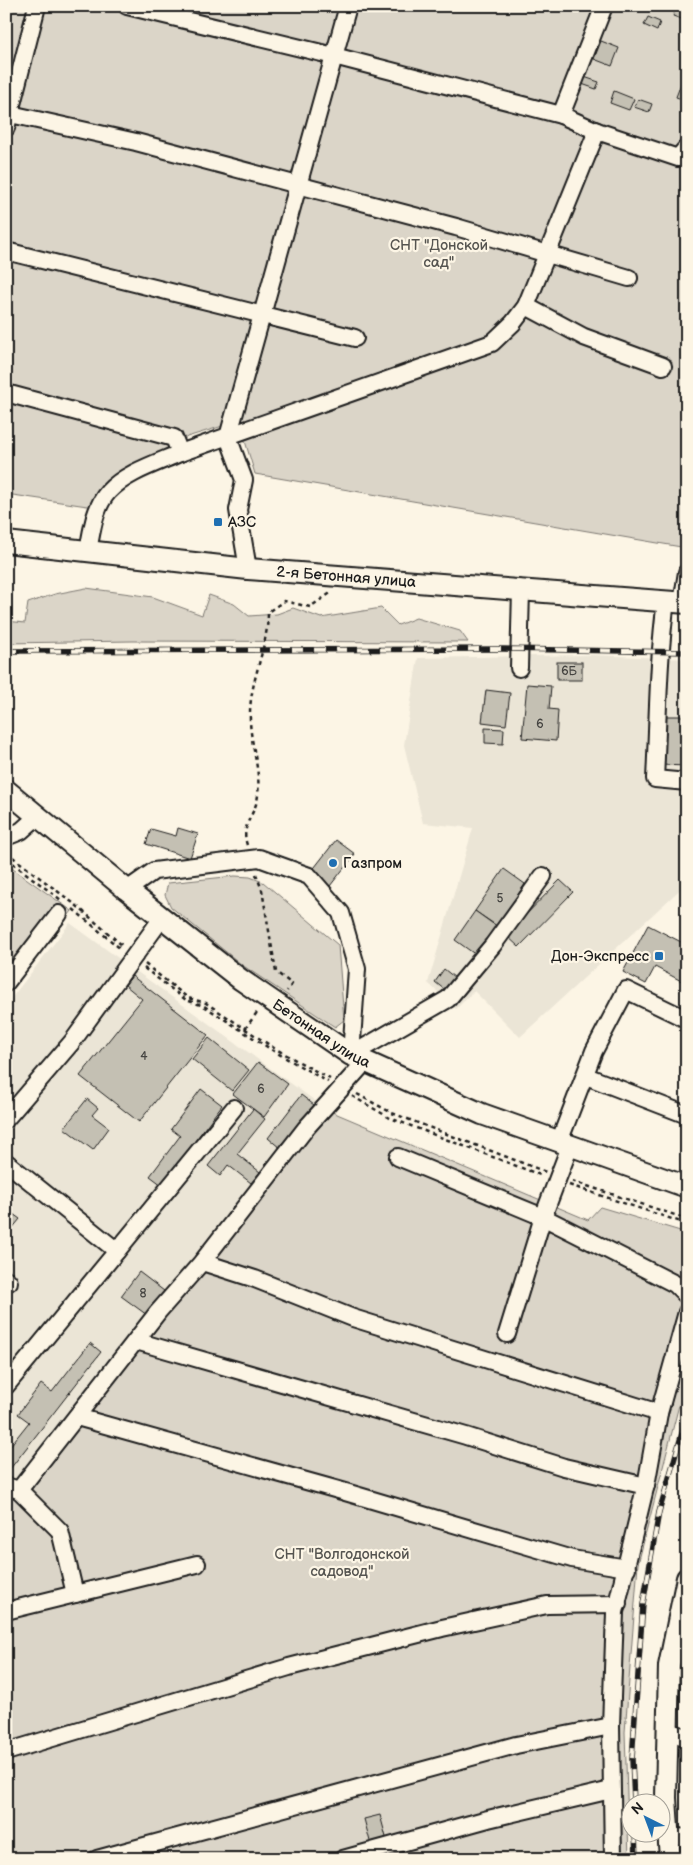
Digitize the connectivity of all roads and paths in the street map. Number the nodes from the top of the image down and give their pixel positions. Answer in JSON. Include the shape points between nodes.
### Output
{"nodes":[{"id":1,"x":38,"y":6,"type":"edge"},
{"id":2,"x":127,"y":6,"type":"edge"},
{"id":3,"x":348,"y":6,"type":"edge"},
{"id":4,"x":604,"y":6,"type":"edge"},
{"id":5,"x":334,"y":56,"type":"junction"},
{"id":6,"x":561,"y":115,"type":"junction"},
{"id":7,"x":8,"y":119,"type":"edge"},
{"id":8,"x":597,"y":131,"type":"junction"},
{"id":9,"x":687,"y":147,"type":"edge"},
{"id":10,"x":297,"y":186,"type":"junction"},
{"id":11,"x":6,"y":251,"type":"edge"},
{"id":12,"x":547,"y":253,"type":"junction"},
{"id":13,"x":629,"y":278,"type":"dead end"},
{"id":14,"x":526,"y":306,"type":"junction"},
{"id":15,"x":261,"y":315,"type":"junction"},
{"id":16,"x":355,"y":338,"type":"dead end"},
{"id":17,"x":662,"y":366,"type":"dead end"},
{"id":18,"x":6,"y":393,"type":"edge"},
{"id":19,"x":228,"y":437,"type":"junction"},
{"id":20,"x":180,"y":452,"type":"junction"},
{"id":21,"x":6,"y":542,"type":"edge"},
{"id":22,"x":88,"y":551,"type":"junction"},
{"id":23,"x":248,"y":568,"type":"junction"},
{"id":24,"x":687,"y":572,"type":"edge"},
{"id":25,"x":521,"y":590,"type":"junction"},
{"id":26,"x":332,"y":594,"type":"dead end"},
{"id":27,"x":678,"y":602,"type":"edge"},
{"id":28,"x":519,"y":668,"type":"dead end"},
{"id":29,"x":687,"y":782,"type":"edge"},
{"id":30,"x":8,"y":792,"type":"edge"},
{"id":31,"x":38,"y":816,"type":"junction"},
{"id":32,"x":6,"y":836,"type":"edge"},
{"id":33,"x":250,"y":853,"type":"dead end"},
{"id":34,"x":6,"y":858,"type":"edge"},
{"id":35,"x":256,"y":871,"type":"dead end"},
{"id":36,"x":543,"y":876,"type":"dead end"},
{"id":37,"x":127,"y":890,"type":"junction"},
{"id":38,"x":59,"y":914,"type":"dead end"},
{"id":39,"x":162,"y":918,"type":"junction"},
{"id":40,"x":132,"y":958,"type":"junction"},
{"id":41,"x":6,"y":983,"type":"edge"},
{"id":42,"x":277,"y":1006,"type":"junction"},
{"id":43,"x":686,"y":1019,"type":"edge"},
{"id":44,"x":245,"y":1029,"type":"dead end"},
{"id":45,"x":358,"y":1059,"type":"junction"},
{"id":46,"x":586,"y":1076,"type":"junction"},
{"id":47,"x":341,"y":1089,"type":"junction"},
{"id":48,"x":234,"y":1108,"type":"dead end"},
{"id":49,"x":687,"y":1115,"type":"edge"},
{"id":50,"x":6,"y":1119,"type":"edge"},
{"id":51,"x":564,"y":1144,"type":"junction"},
{"id":52,"x":398,"y":1157,"type":"dead end"},
{"id":53,"x":6,"y":1162,"type":"edge"},
{"id":54,"x":556,"y":1181,"type":"junction"},
{"id":55,"x":687,"y":1187,"type":"edge"},
{"id":56,"x":543,"y":1217,"type":"junction"},
{"id":57,"x":687,"y":1224,"type":"edge"},
{"id":58,"x":117,"y":1252,"type":"junction"},
{"id":59,"x":202,"y":1262,"type":"junction"},
{"id":60,"x":687,"y":1296,"type":"edge"},
{"id":61,"x":687,"y":1312,"type":"edge"},
{"id":62,"x":507,"y":1334,"type":"dead end"},
{"id":63,"x":136,"y":1342,"type":"junction"},
{"id":64,"x":6,"y":1386,"type":"edge"},
{"id":65,"x":658,"y":1413,"type":"junction"},
{"id":66,"x":77,"y":1417,"type":"junction"},
{"id":67,"x":646,"y":1486,"type":"junction"},
{"id":68,"x":13,"y":1488,"type":"edge"},
{"id":69,"x":197,"y":1564,"type":"dead end"},
{"id":70,"x":627,"y":1568,"type":"junction"},
{"id":71,"x":687,"y":1578,"type":"edge"},
{"id":72,"x":75,"y":1594,"type":"junction"},
{"id":73,"x":618,"y":1604,"type":"junction"},
{"id":74,"x":684,"y":1608,"type":"edge"},
{"id":75,"x":6,"y":1611,"type":"edge"},
{"id":76,"x":611,"y":1726,"type":"junction"},
{"id":77,"x":678,"y":1734,"type":"edge"},
{"id":78,"x":6,"y":1752,"type":"edge"},
{"id":79,"x":611,"y":1790,"type":"junction"},
{"id":80,"x":678,"y":1837,"type":"edge"},
{"id":81,"x":97,"y":1859,"type":"edge"},
{"id":82,"x":343,"y":1859,"type":"edge"},
{"id":83,"x":613,"y":1859,"type":"edge"},
{"id":84,"x":670,"y":1859,"type":"edge"}],
"edges":[{"from":1,"to":7,"type":"lane"},
{"from":2,"to":5,"type":"lane"},
{"from":3,"to":5,"type":"lane"},
{"from":4,"to":6,"type":"lane"},
{"from":5,"to":6,"type":"lane"},
{"from":5,"to":10,"type":"lane"},
{"from":6,"to":8,"type":"lane"},
{"from":7,"to":10,"type":"lane","via":[[136,142]]},
{"from":8,"to":9,"type":"lane","via":[[678,158]]},
{"from":8,"to":12,"type":"lane"},
{"from":10,"to":12,"type":"lane"},
{"from":10,"to":15,"type":"lane"},
{"from":11,"to":15,"type":"lane"},
{"from":12,"to":13,"type":"lane"},
{"from":12,"to":14,"type":"lane"},
{"from":14,"to":17,"type":"lane","via":[[584,337]]},
{"from":14,"to":19,"type":"lane","via":[[492,343]]},
{"from":15,"to":16,"type":"lane"},
{"from":15,"to":19,"type":"lane"},
{"from":18,"to":20,"type":"lane","via":[[174,438]]},
{"from":19,"to":20,"type":"lane"},
{"from":19,"to":23,"type":"lane","via":[[244,480],[238,510]]},
{"from":20,"to":22,"type":"lane","via":[[131,476],[108,492],[94,517]]},
{"from":21,"to":22,"type":"main road","name":"2-я Бетонная улица"},
{"from":22,"to":23,"type":"main road","name":"2-я Бетонная улица"},
{"from":23,"to":25,"type":"main road","name":"2-я Бетонная улица"},
{"from":24,"to":27,"type":"lane"},
{"from":25,"to":27,"type":"main road","name":"2-я Бетонная улица"},
{"from":25,"to":28,"type":"lane"},
{"from":26,"to":33,"type":"path","via":[[310,607],[284,601],[268,612],[268,633],[250,714],[258,794],[243,835]]},
{"from":27,"to":29,"type":"lane","via":[[661,638],[655,779]]},
{"from":30,"to":31,"type":"main road","name":"Бетонная улица"},
{"from":31,"to":32,"type":"lane","via":[[22,831]]},
{"from":31,"to":37,"type":"main road","name":"Бетонная улица"},
{"from":34,"to":40,"type":"path"},
{"from":35,"to":42,"type":"path","via":[[276,972],[292,984]]},
{"from":36,"to":45,"type":"lane","via":[[493,945],[448,999]]},
{"from":37,"to":39,"type":"main road","name":"Бетонная улица"},
{"from":37,"to":45,"type":"lane","via":[[154,871],[259,858],[309,876],[341,913],[357,969]]},
{"from":38,"to":41,"type":"lane"},
{"from":39,"to":40,"type":"lane"},
{"from":39,"to":42,"type":"main road","name":"Бетонная улица"},
{"from":40,"to":47,"type":"path","via":[[186,1000],[204,1006]]},
{"from":40,"to":50,"type":"lane","via":[[72,1042]]},
{"from":42,"to":44,"type":"path","via":[[267,1019],[258,1011]]},
{"from":42,"to":45,"type":"main road","name":"Бетонная улица"},
{"from":43,"to":46,"type":"lane","via":[[626,990],[594,1051]]},
{"from":45,"to":47,"type":"lane"},
{"from":45,"to":51,"type":"main road","name":"Бетонная улица","via":[[482,1114]]},
{"from":46,"to":49,"type":"lane"},
{"from":46,"to":51,"type":"lane"},
{"from":47,"to":54,"type":"path","via":[[390,1118]]},
{"from":47,"to":59,"type":"lane","via":[[306,1128]]},
{"from":48,"to":58,"type":"lane"},
{"from":51,"to":54,"type":"lane"},
{"from":51,"to":55,"type":"main road","name":"Бетонная улица"},
{"from":52,"to":56,"type":"lane"},
{"from":53,"to":58,"type":"lane"},
{"from":54,"to":56,"type":"lane"},
{"from":54,"to":57,"type":"path"},
{"from":56,"to":60,"type":"lane","via":[[676,1284]]},
{"from":56,"to":62,"type":"lane"},
{"from":58,"to":64,"type":"lane"},
{"from":59,"to":63,"type":"lane"},
{"from":59,"to":65,"type":"lane","via":[[371,1324]]},
{"from":61,"to":65,"type":"lane"},
{"from":63,"to":66,"type":"lane"},
{"from":63,"to":67,"type":"lane","via":[[564,1467]]},
{"from":65,"to":67,"type":"lane"},
{"from":66,"to":68,"type":"lane"},
{"from":66,"to":70,"type":"lane","via":[[572,1559]]},
{"from":67,"to":70,"type":"lane"},
{"from":68,"to":72,"type":"lane","via":[[60,1531]]},
{"from":69,"to":72,"type":"lane"},
{"from":70,"to":73,"type":"lane"},
{"from":71,"to":74,"type":"main road"},
{"from":72,"to":75,"type":"lane"},
{"from":73,"to":76,"type":"lane"},
{"from":73,"to":78,"type":"lane","via":[[546,1605],[442,1628],[289,1667]]},
{"from":74,"to":77,"type":"main road","via":[[669,1666]]},
{"from":76,"to":79,"type":"lane"},
{"from":76,"to":81,"type":"lane","via":[[516,1745]]},
{"from":77,"to":80,"type":"main road","via":[[666,1798]]},
{"from":79,"to":82,"type":"lane","via":[[488,1819]]},
{"from":79,"to":83,"type":"lane"},
{"from":80,"to":84,"type":"main road"}]}
